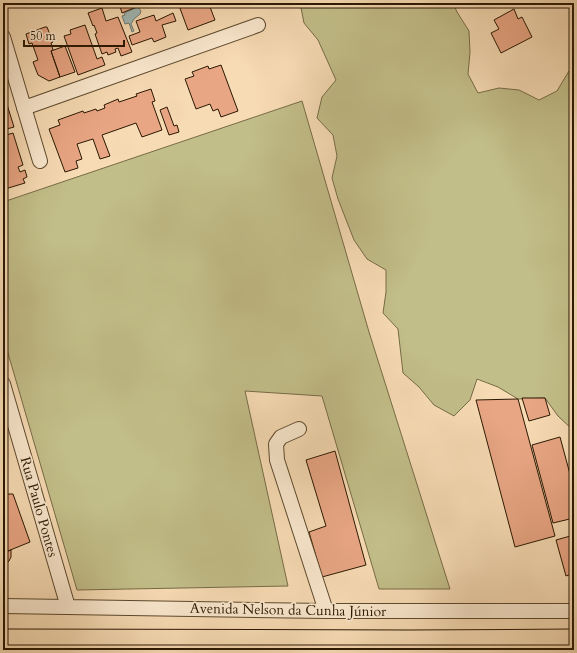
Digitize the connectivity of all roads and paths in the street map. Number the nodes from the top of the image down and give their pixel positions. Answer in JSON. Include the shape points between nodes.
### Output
{"nodes":[{"id":1,"x":258,"y":25,"type":"dead end"},
{"id":2,"x":4,"y":40,"type":"edge"},
{"id":3,"x":24,"y":108,"type":"junction"},
{"id":4,"x":40,"y":161,"type":"dead end"},
{"id":5,"x":3,"y":384,"type":"edge"},
{"id":6,"x":299,"y":429,"type":"dead end"},
{"id":7,"x":3,"y":606,"type":"edge"},
{"id":8,"x":68,"y":607,"type":"junction"},
{"id":9,"x":326,"y":611,"type":"junction"},
{"id":10,"x":574,"y":611,"type":"edge"},
{"id":11,"x":3,"y":640,"type":"edge"},
{"id":12,"x":574,"y":640,"type":"edge"}],
"edges":[{"from":1,"to":3,"type":"street"},
{"from":2,"to":3,"type":"street"},
{"from":3,"to":4,"type":"street"},
{"from":5,"to":8,"type":"street","name":"Rua Paulo Pontes"},
{"from":6,"to":9,"type":"street","via":[[281,437],[276,444],[277,460]]},
{"from":7,"to":8,"type":"street","name":"Avenida Nelson da Cunha Júnior"},
{"from":8,"to":9,"type":"street","name":"Avenida Nelson da Cunha Júnior"},
{"from":9,"to":10,"type":"street","name":"Avenida Nelson da Cunha Júnior"},
{"from":11,"to":12,"type":"highway"}]}
